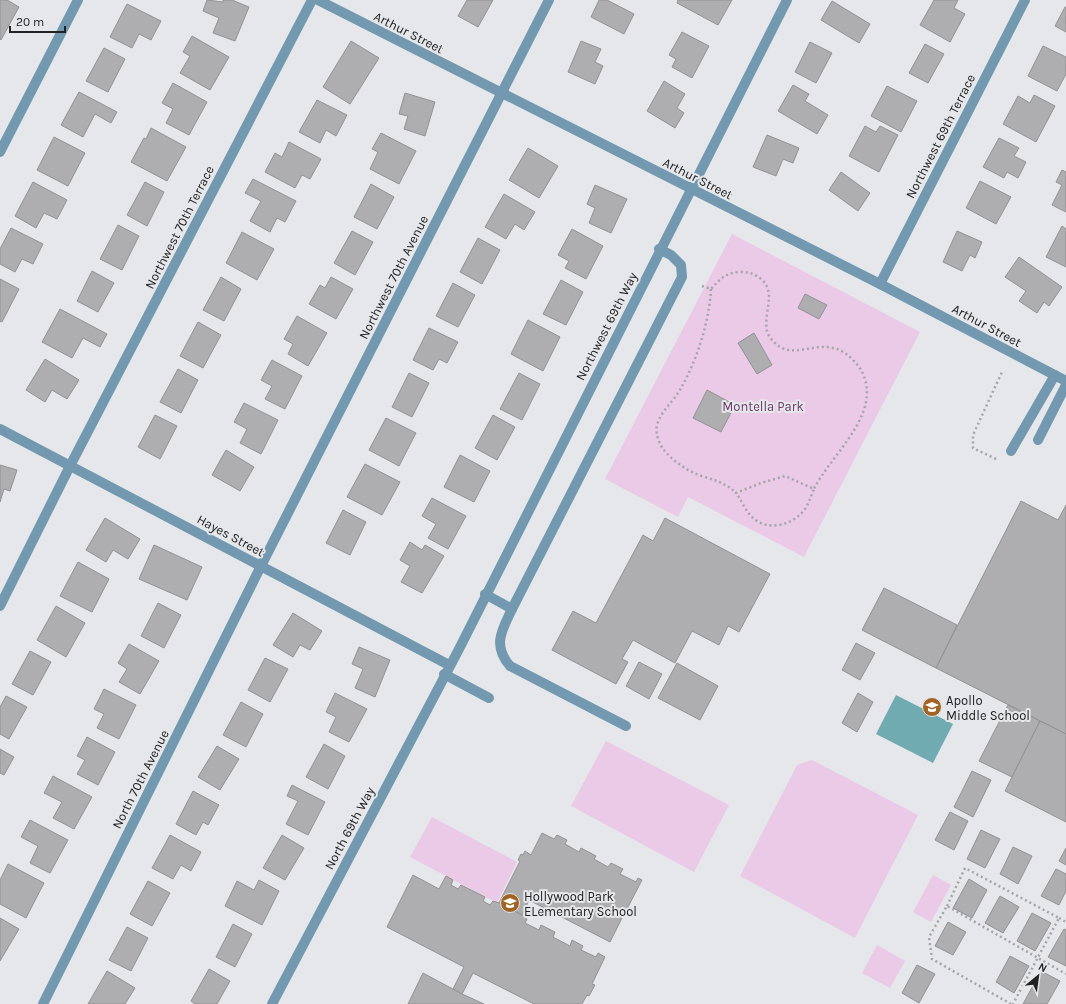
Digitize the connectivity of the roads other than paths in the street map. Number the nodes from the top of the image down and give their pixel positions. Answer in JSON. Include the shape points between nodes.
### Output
{"nodes":[{"id":1,"x":78,"y":0,"type":"edge"},
{"id":2,"x":312,"y":0,"type":"edge"},
{"id":3,"x":318,"y":0,"type":"edge"},
{"id":4,"x":549,"y":0,"type":"edge"},
{"id":5,"x":787,"y":0,"type":"edge"},
{"id":6,"x":1024,"y":0,"type":"edge"},
{"id":7,"x":501,"y":92,"type":"junction"},
{"id":8,"x":0,"y":152,"type":"edge"},
{"id":9,"x":691,"y":189,"type":"junction"},
{"id":10,"x":660,"y":249,"type":"junction"},
{"id":11,"x":880,"y":284,"type":"junction"},
{"id":12,"x":1055,"y":375,"type":"junction"},
{"id":13,"x":1066,"y":381,"type":"edge"},
{"id":14,"x":0,"y":429,"type":"edge"},
{"id":15,"x":1038,"y":440,"type":"dead end"},
{"id":16,"x":1011,"y":451,"type":"dead end"},
{"id":17,"x":70,"y":466,"type":"junction"},
{"id":18,"x":262,"y":566,"type":"junction"},
{"id":19,"x":485,"y":594,"type":"junction"},
{"id":20,"x":0,"y":606,"type":"edge"},
{"id":21,"x":512,"y":609,"type":"junction"},
{"id":22,"x":449,"y":664,"type":"junction"},
{"id":23,"x":444,"y":674,"type":"junction"},
{"id":24,"x":489,"y":698,"type":"dead end"},
{"id":25,"x":626,"y":726,"type":"dead end"},
{"id":26,"x":43,"y":1004,"type":"edge"},
{"id":27,"x":272,"y":1004,"type":"edge"}],
"edges":[{"from":1,"to":8,"type":"street"},
{"from":2,"to":17,"type":"street","name":"Northwest 70th Terrace"},
{"from":3,"to":7,"type":"street","name":"Arthur Street"},
{"from":4,"to":7,"type":"street","name":"Northwest 70th Avenue"},
{"from":5,"to":9,"type":"street","name":"Northwest 69th Way"},
{"from":6,"to":11,"type":"street","name":"Northwest 69th Terrace"},
{"from":7,"to":9,"type":"street","name":"Arthur Street"},
{"from":7,"to":18,"type":"street","name":"Northwest 70th Avenue"},
{"from":9,"to":10,"type":"street","name":"Northwest 69th Way"},
{"from":9,"to":11,"type":"street","name":"Arthur Street"},
{"from":10,"to":19,"type":"street","name":"Northwest 69th Way"},
{"from":10,"to":21,"type":"street","via":[[681,265],[682,277]]},
{"from":11,"to":12,"type":"street","name":"Arthur Street"},
{"from":12,"to":13,"type":"street","name":"Arthur Street"},
{"from":12,"to":16,"type":"street"},
{"from":13,"to":15,"type":"street"},
{"from":14,"to":17,"type":"street","name":"Hayes Street"},
{"from":17,"to":18,"type":"street","name":"Hayes Street"},
{"from":17,"to":20,"type":"street","name":"Northwest 70th Terrace"},
{"from":18,"to":22,"type":"street","name":"Hayes Street"},
{"from":18,"to":26,"type":"street","name":"North 70th Avenue"},
{"from":19,"to":21,"type":"street"},
{"from":19,"to":22,"type":"street","name":"Northwest 69th Way"},
{"from":21,"to":25,"type":"street","via":[[502,630],[499,648],[502,657],[510,666]]},
{"from":22,"to":23,"type":"street","name":"North 69th Way"},
{"from":23,"to":24,"type":"street"},
{"from":23,"to":27,"type":"street","name":"North 69th Way"}]}
